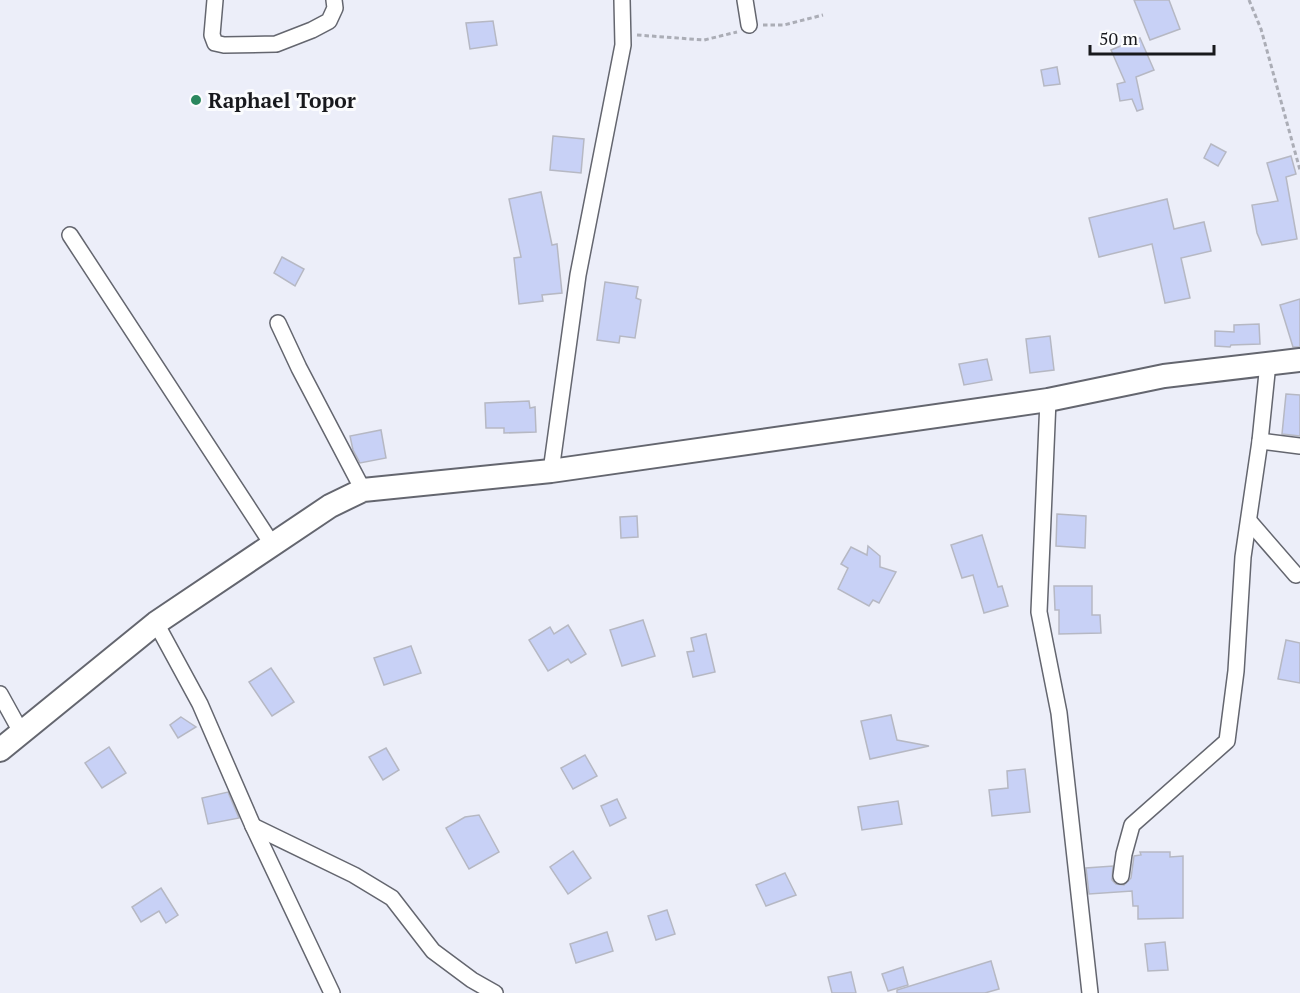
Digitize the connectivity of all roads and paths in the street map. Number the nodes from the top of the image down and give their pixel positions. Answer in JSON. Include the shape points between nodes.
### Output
{"nodes":[{"id":1,"x":215,"y":0,"type":"edge"},
{"id":2,"x":334,"y":0,"type":"edge"},
{"id":3,"x":622,"y":0,"type":"edge"},
{"id":4,"x":745,"y":0,"type":"edge"},
{"id":5,"x":1249,"y":0,"type":"edge"},
{"id":6,"x":822,"y":15,"type":"dead end"},
{"id":7,"x":749,"y":25,"type":"junction"},
{"id":8,"x":623,"y":34,"type":"junction"},
{"id":9,"x":1300,"y":170,"type":"edge"},
{"id":10,"x":70,"y":235,"type":"dead end"},
{"id":11,"x":278,"y":323,"type":"dead end"},
{"id":12,"x":1300,"y":360,"type":"edge"},
{"id":13,"x":1268,"y":363,"type":"junction"},
{"id":14,"x":1048,"y":400,"type":"junction"},
{"id":15,"x":1260,"y":441,"type":"junction"},
{"id":16,"x":1300,"y":446,"type":"edge"},
{"id":17,"x":551,"y":471,"type":"junction"},
{"id":18,"x":363,"y":490,"type":"junction"},
{"id":19,"x":1249,"y":521,"type":"junction"},
{"id":20,"x":272,"y":544,"type":"junction"},
{"id":21,"x":1296,"y":575,"type":"dead end"},
{"id":22,"x":156,"y":623,"type":"junction"},
{"id":23,"x":0,"y":694,"type":"edge"},
{"id":24,"x":21,"y":732,"type":"junction"},
{"id":25,"x":0,"y":750,"type":"edge"},
{"id":26,"x":253,"y":826,"type":"junction"},
{"id":27,"x":1121,"y":876,"type":"dead end"},
{"id":28,"x":332,"y":993,"type":"edge"},
{"id":29,"x":495,"y":993,"type":"edge"},
{"id":30,"x":1090,"y":993,"type":"edge"}],
"edges":[{"from":1,"to":2,"type":"street","via":[[212,34],[215,43],[224,45],[276,44],[312,30],[329,21]]},
{"from":3,"to":8,"type":"street"},
{"from":4,"to":7,"type":"street"},
{"from":5,"to":9,"type":"path","via":[[1262,29]]},
{"from":6,"to":7,"type":"path","via":[[784,25]]},
{"from":7,"to":8,"type":"path","via":[[738,32],[704,40]]},
{"from":8,"to":17,"type":"street","via":[[578,275]]},
{"from":10,"to":20,"type":"street"},
{"from":11,"to":18,"type":"street"},
{"from":12,"to":13,"type":"main road"},
{"from":13,"to":14,"type":"main road","via":[[1164,376]]},
{"from":13,"to":15,"type":"street"},
{"from":14,"to":17,"type":"main road"},
{"from":14,"to":30,"type":"street","via":[[1039,612],[1059,713]]},
{"from":15,"to":16,"type":"street"},
{"from":15,"to":19,"type":"street"},
{"from":17,"to":18,"type":"main road"},
{"from":18,"to":20,"type":"main road","via":[[330,506]]},
{"from":19,"to":21,"type":"street"},
{"from":19,"to":27,"type":"street","via":[[1227,741],[1132,825]]},
{"from":20,"to":22,"type":"main road"},
{"from":22,"to":24,"type":"main road"},
{"from":22,"to":26,"type":"street","via":[[200,704]]},
{"from":23,"to":24,"type":"street"},
{"from":24,"to":25,"type":"main road"},
{"from":26,"to":28,"type":"street"},
{"from":26,"to":29,"type":"street","via":[[354,874],[392,898],[433,951]]}]}
